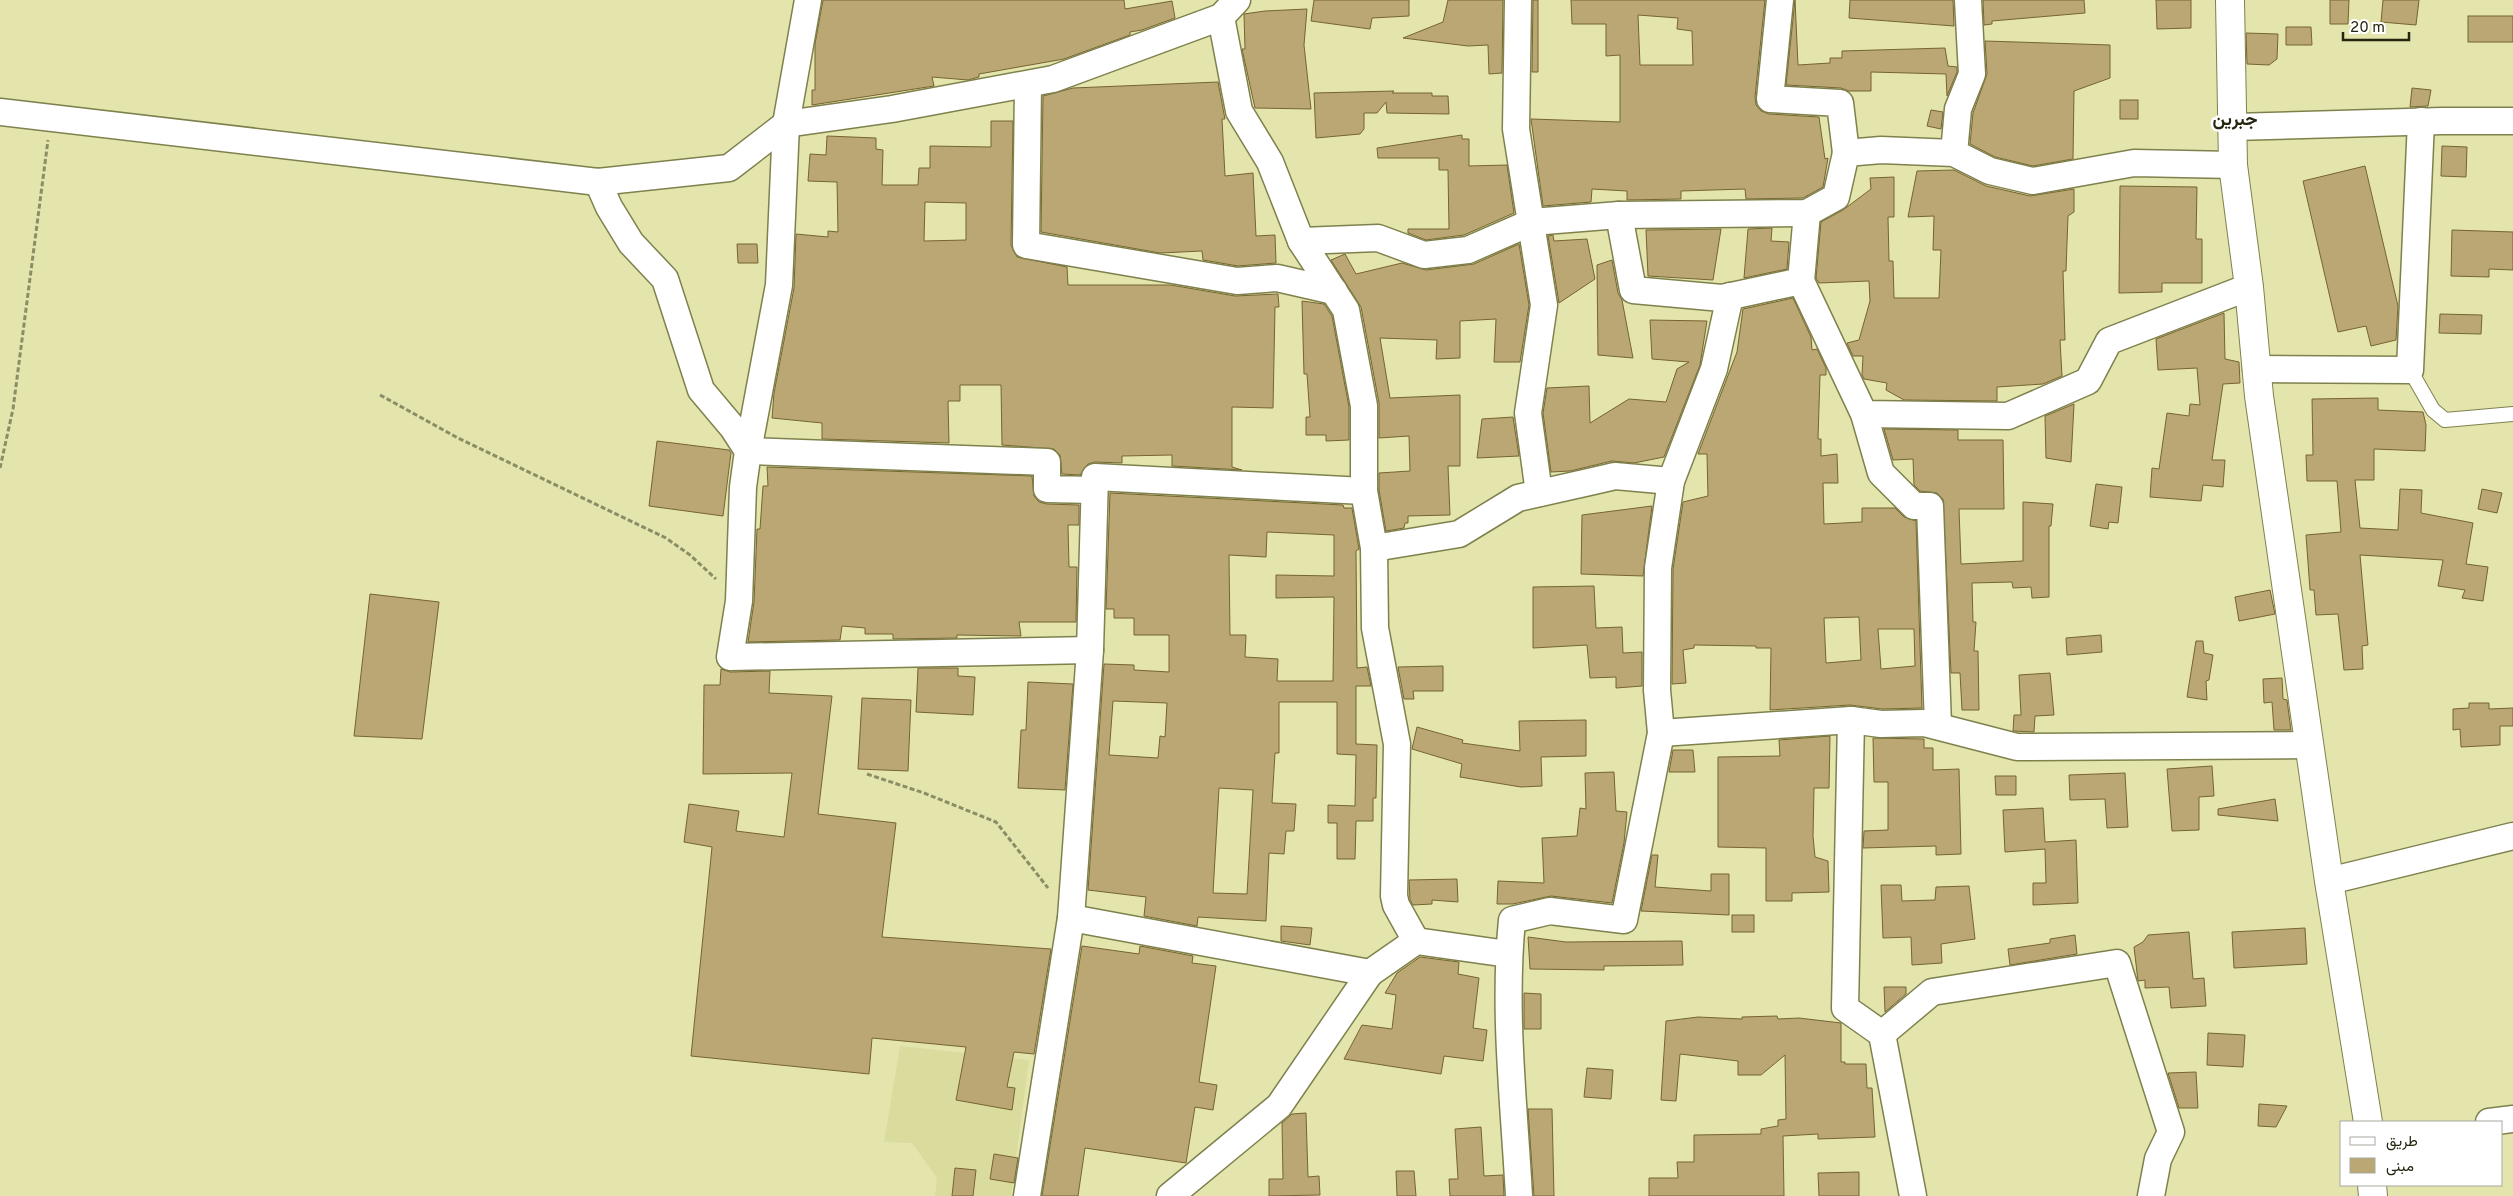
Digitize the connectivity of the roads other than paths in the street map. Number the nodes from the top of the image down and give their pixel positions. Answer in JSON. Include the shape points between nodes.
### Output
{"nodes":[{"id":1,"x":808,"y":0,"type":"edge"},
{"id":2,"x":1518,"y":0,"type":"edge"},
{"id":3,"x":1780,"y":0,"type":"edge"},
{"id":4,"x":1968,"y":0,"type":"edge"},
{"id":5,"x":2230,"y":0,"type":"edge"},
{"id":6,"x":1229,"y":8,"type":"edge"},
{"id":7,"x":1028,"y":85,"type":"junction"},
{"id":8,"x":0,"y":112,"type":"edge"},
{"id":9,"x":2421,"y":121,"type":"junction"},
{"id":10,"x":2513,"y":121,"type":"edge"},
{"id":11,"x":786,"y":124,"type":"junction"},
{"id":12,"x":2233,"y":127,"type":"junction"},
{"id":13,"x":1846,"y":153,"type":"junction"},
{"id":14,"x":1954,"y":153,"type":"junction"},
{"id":15,"x":2233,"y":165,"type":"junction"},
{"id":16,"x":598,"y":182,"type":"junction"},
{"id":17,"x":1807,"y":212,"type":"junction"},
{"id":18,"x":1620,"y":215,"type":"junction"},
{"id":19,"x":1532,"y":222,"type":"junction"},
{"id":20,"x":1301,"y":241,"type":"junction"},
{"id":21,"x":1801,"y":281,"type":"junction"},
{"id":22,"x":2249,"y":287,"type":"junction"},
{"id":23,"x":1334,"y":291,"type":"junction"},
{"id":24,"x":1730,"y":296,"type":"junction"},
{"id":25,"x":2256,"y":369,"type":"junction"},
{"id":26,"x":2410,"y":370,"type":"junction"},
{"id":27,"x":1864,"y":414,"type":"junction"},
{"id":28,"x":2513,"y":414,"type":"edge"},
{"id":29,"x":748,"y":451,"type":"junction"},
{"id":30,"x":1671,"y":481,"type":"junction"},
{"id":31,"x":1094,"y":490,"type":"junction"},
{"id":32,"x":1364,"y":491,"type":"junction"},
{"id":33,"x":1539,"y":493,"type":"junction"},
{"id":34,"x":1374,"y":548,"type":"junction"},
{"id":35,"x":1090,"y":650,"type":"junction"},
{"id":36,"x":1851,"y":720,"type":"junction"},
{"id":37,"x":1938,"y":725,"type":"junction"},
{"id":38,"x":1661,"y":733,"type":"junction"},
{"id":39,"x":2308,"y":745,"type":"junction"},
{"id":40,"x":2513,"y":836,"type":"edge"},
{"id":41,"x":2329,"y":881,"type":"junction"},
{"id":42,"x":1071,"y":918,"type":"junction"},
{"id":43,"x":1416,"y":941,"type":"junction"},
{"id":44,"x":1508,"y":954,"type":"junction"},
{"id":45,"x":1370,"y":973,"type":"junction"},
{"id":46,"x":1882,"y":1034,"type":"junction"},
{"id":47,"x":2513,"y":1119,"type":"edge"},
{"id":48,"x":2368,"y":1121,"type":"edge"},
{"id":49,"x":2497,"y":1121,"type":"edge"},
{"id":50,"x":1027,"y":1196,"type":"edge"},
{"id":51,"x":1170,"y":1196,"type":"edge"},
{"id":52,"x":1519,"y":1196,"type":"edge"},
{"id":53,"x":1913,"y":1196,"type":"edge"},
{"id":54,"x":2151,"y":1196,"type":"edge"}],
"edges":[{"from":1,"to":11,"type":"street"},
{"from":2,"to":19,"type":"street","via":[[1516,129]]},
{"from":3,"to":13,"type":"street","via":[[1770,99],[1840,103]]},
{"from":4,"to":14,"type":"street","via":[[1972,74],[1958,109]]},
{"from":5,"to":12,"type":"main road"},
{"from":6,"to":7,"type":"street","via":[[1053,79]]},
{"from":6,"to":20,"type":"street","via":[[1239,111],[1270,162]]},
{"from":7,"to":11,"type":"street"},
{"from":7,"to":23,"type":"street","via":[[1026,245],[1237,281],[1277,278]]},
{"from":8,"to":16,"type":"street"},
{"from":9,"to":10,"type":"street"},
{"from":9,"to":12,"type":"street"},
{"from":9,"to":26,"type":"street"},
{"from":11,"to":16,"type":"street","via":[[729,168]]},
{"from":11,"to":29,"type":"street","via":[[779,286]]},
{"from":12,"to":15,"type":"main road"},
{"from":13,"to":14,"type":"street","via":[[1881,150]]},
{"from":13,"to":17,"type":"street","via":[[1836,197]]},
{"from":14,"to":15,"type":"street","via":[[1990,171],[2033,181],[2134,163]]},
{"from":15,"to":22,"type":"main road"},
{"from":16,"to":29,"type":"street","via":[[631,243],[664,279],[701,390]]},
{"from":17,"to":18,"type":"street"},
{"from":17,"to":21,"type":"street"},
{"from":18,"to":19,"type":"street"},
{"from":18,"to":24,"type":"street","via":[[1633,290]]},
{"from":19,"to":20,"type":"street","via":[[1468,250],[1424,254],[1378,238]]},
{"from":19,"to":33,"type":"street","via":[[1544,305],[1528,413]]},
{"from":20,"to":23,"type":"street"},
{"from":21,"to":24,"type":"street"},
{"from":21,"to":27,"type":"street"},
{"from":22,"to":25,"type":"main road"},
{"from":22,"to":27,"type":"street","via":[[2109,341],[2088,382],[2008,416]]},
{"from":23,"to":32,"type":"street","via":[[1346,310],[1364,406]]},
{"from":24,"to":30,"type":"street","via":[[1714,369]]},
{"from":25,"to":26,"type":"street"},
{"from":25,"to":39,"type":"main road"},
{"from":26,"to":28,"type":"lane","via":[[2433,410],[2445,420]]},
{"from":27,"to":37,"type":"street","via":[[1880,472],[1914,506],[1930,506]]},
{"from":29,"to":31,"type":"street","via":[[1047,462],[1047,488]]},
{"from":29,"to":35,"type":"street","via":[[743,487],[740,601],[730,657]]},
{"from":30,"to":33,"type":"street","via":[[1615,476]]},
{"from":30,"to":38,"type":"street","via":[[1658,568],[1657,690]]},
{"from":31,"to":32,"type":"street","via":[[1095,477]]},
{"from":31,"to":35,"type":"street"},
{"from":32,"to":34,"type":"street"},
{"from":33,"to":34,"type":"street","via":[[1518,498],[1459,534]]},
{"from":34,"to":43,"type":"street","via":[[1375,628],[1396,744],[1394,896]]},
{"from":35,"to":42,"type":"street"},
{"from":36,"to":37,"type":"street"},
{"from":36,"to":38,"type":"street"},
{"from":36,"to":46,"type":"street","via":[[1845,1008]]},
{"from":37,"to":39,"type":"street","via":[[2017,747]]},
{"from":38,"to":44,"type":"street","via":[[1624,920],[1550,911],[1512,920]]},
{"from":39,"to":41,"type":"main road"},
{"from":40,"to":41,"type":"street"},
{"from":41,"to":48,"type":"main road"},
{"from":42,"to":45,"type":"street"},
{"from":42,"to":50,"type":"street"},
{"from":43,"to":44,"type":"street"},
{"from":43,"to":45,"type":"street"},
{"from":44,"to":52,"type":"street","via":[[1510,1060]]},
{"from":45,"to":51,"type":"street","via":[[1279,1106]]},
{"from":46,"to":53,"type":"street"},
{"from":46,"to":54,"type":"street","via":[[1932,992],[2117,963],[2171,1132],[2158,1159]]},
{"from":47,"to":49,"type":"street"}]}
